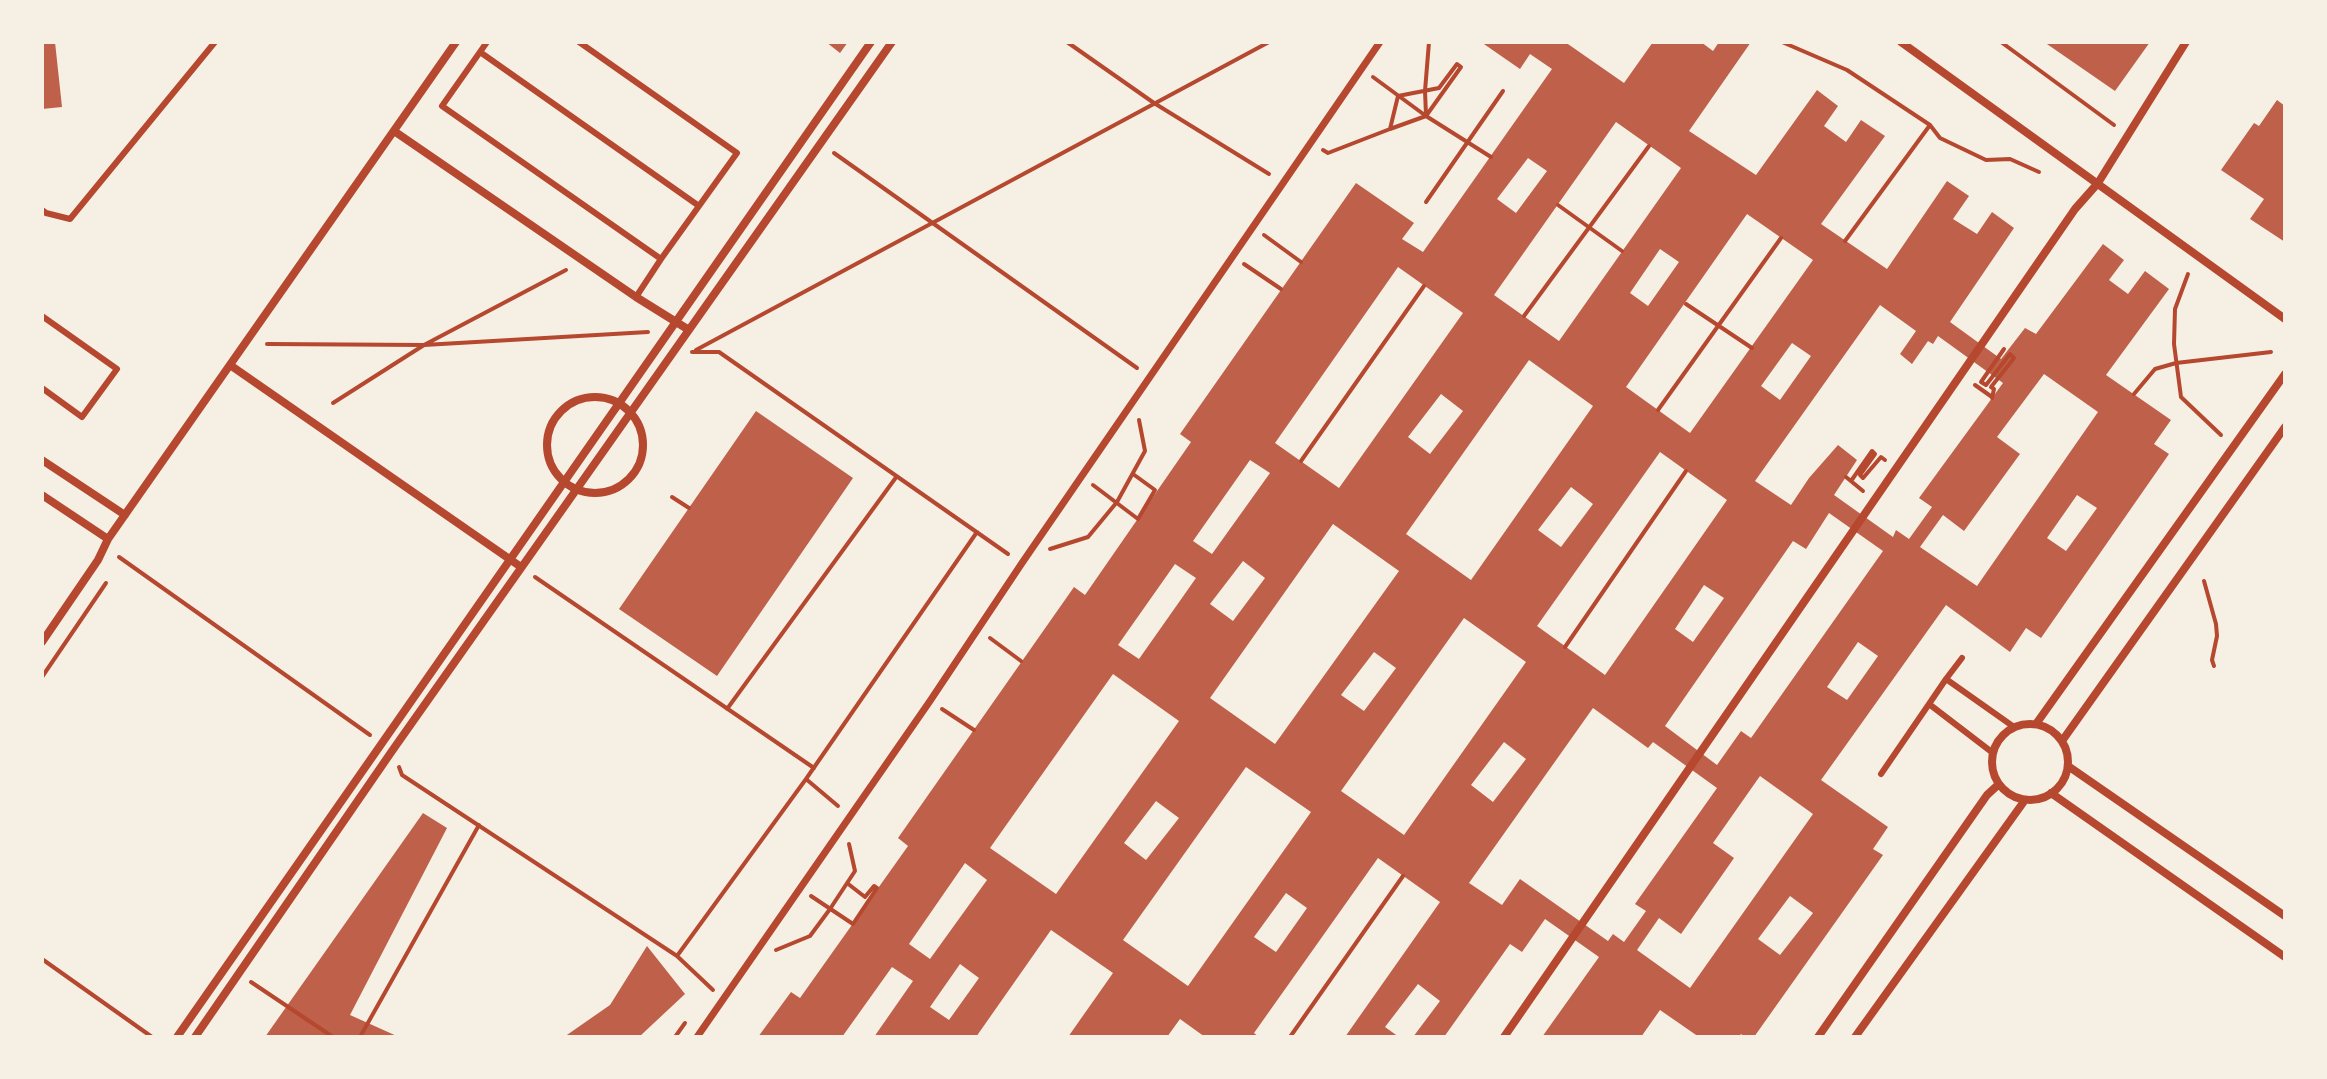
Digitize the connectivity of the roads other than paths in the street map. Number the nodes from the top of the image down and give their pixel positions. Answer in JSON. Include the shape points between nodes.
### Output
{"nodes":[{"id":1,"x":215,"y":42,"type":"edge"},
{"id":2,"x":456,"y":42,"type":"edge"},
{"id":3,"x":487,"y":42,"type":"edge"},
{"id":4,"x":579,"y":42,"type":"edge"},
{"id":5,"x":871,"y":42,"type":"edge"},
{"id":6,"x":892,"y":42,"type":"edge"},
{"id":7,"x":1380,"y":42,"type":"edge"},
{"id":8,"x":1901,"y":42,"type":"edge"},
{"id":9,"x":2186,"y":42,"type":"edge"},
{"id":10,"x":480,"y":52,"type":"junction"},
{"id":11,"x":394,"y":131,"type":"junction"},
{"id":12,"x":2098,"y":183,"type":"junction"},
{"id":13,"x":699,"y":206,"type":"junction"},
{"id":14,"x":42,"y":210,"type":"edge"},
{"id":15,"x":661,"y":259,"type":"junction"},
{"id":16,"x":636,"y":297,"type":"junction"},
{"id":17,"x":42,"y":316,"type":"edge"},
{"id":18,"x":2285,"y":319,"type":"edge"},
{"id":19,"x":676,"y":322,"type":"junction"},
{"id":20,"x":689,"y":330,"type":"junction"},
{"id":21,"x":230,"y":365,"type":"junction"},
{"id":22,"x":2285,"y":374,"type":"edge"},
{"id":23,"x":42,"y":388,"type":"edge"},
{"id":24,"x":619,"y":403,"type":"junction"},
{"id":25,"x":632,"y":413,"type":"junction"},
{"id":26,"x":2285,"y":427,"type":"edge"},
{"id":27,"x":42,"y":460,"type":"edge"},
{"id":28,"x":564,"y":482,"type":"junction"},
{"id":29,"x":576,"y":490,"type":"junction"},
{"id":30,"x":42,"y":495,"type":"edge"},
{"id":31,"x":125,"y":515,"type":"junction"},
{"id":32,"x":108,"y":539,"type":"junction"},
{"id":33,"x":508,"y":559,"type":"junction"},
{"id":34,"x":521,"y":567,"type":"junction"},
{"id":35,"x":42,"y":642,"type":"edge"},
{"id":36,"x":1962,"y":658,"type":"dead end"},
{"id":37,"x":1946,"y":679,"type":"junction"},
{"id":38,"x":1929,"y":704,"type":"junction"},
{"id":39,"x":2036,"y":724,"type":"junction"},
{"id":40,"x":2014,"y":727,"type":"junction"},
{"id":41,"x":2062,"y":741,"type":"junction"},
{"id":42,"x":1993,"y":753,"type":"junction"},
{"id":43,"x":2068,"y":766,"type":"junction"},
{"id":44,"x":1881,"y":774,"type":"dead end"},
{"id":45,"x":1999,"y":784,"type":"junction"},
{"id":46,"x":2051,"y":793,"type":"junction"},
{"id":47,"x":2025,"y":800,"type":"junction"},
{"id":48,"x":2285,"y":916,"type":"edge"},
{"id":49,"x":2285,"y":957,"type":"edge"},
{"id":50,"x":206,"y":995,"type":"junction"},
{"id":51,"x":219,"y":1002,"type":"junction"},
{"id":52,"x":177,"y":1037,"type":"edge"},
{"id":53,"x":195,"y":1037,"type":"edge"},
{"id":54,"x":697,"y":1037,"type":"edge"},
{"id":55,"x":1504,"y":1037,"type":"edge"},
{"id":56,"x":1818,"y":1037,"type":"edge"},
{"id":57,"x":1855,"y":1037,"type":"edge"}],
"edges":[{"from":1,"to":14,"type":"lane","via":[[70,219]]},
{"from":2,"to":11,"type":"street"},
{"from":3,"to":10,"type":"lane"},
{"from":4,"to":13,"type":"lane","via":[[737,153]]},
{"from":5,"to":19,"type":"street"},
{"from":6,"to":20,"type":"street"},
{"from":7,"to":54,"type":"street"},
{"from":8,"to":12,"type":"street"},
{"from":9,"to":12,"type":"street"},
{"from":10,"to":13,"type":"lane"},
{"from":10,"to":15,"type":"lane","via":[[442,106]]},
{"from":11,"to":16,"type":"street"},
{"from":11,"to":21,"type":"street"},
{"from":12,"to":18,"type":"street"},
{"from":12,"to":55,"type":"street"},
{"from":13,"to":15,"type":"lane"},
{"from":15,"to":16,"type":"lane"},
{"from":16,"to":19,"type":"street"},
{"from":17,"to":23,"type":"lane","via":[[117,369],[82,417]]},
{"from":19,"to":20,"type":"street"},
{"from":19,"to":24,"type":"street"},
{"from":20,"to":25,"type":"street"},
{"from":21,"to":31,"type":"street"},
{"from":21,"to":33,"type":"street"},
{"from":22,"to":39,"type":"street"},
{"from":24,"to":25,"type":"street"},
{"from":24,"to":28,"type":"street"},
{"from":24,"to":28,"type":"street","via":[[591,396],[555,417],[546,445],[554,472]]},
{"from":25,"to":29,"type":"street"},
{"from":25,"to":29,"type":"street","via":[[643,439],[638,467],[629,479],[605,492]]},
{"from":26,"to":41,"type":"street"},
{"from":27,"to":31,"type":"street"},
{"from":28,"to":29,"type":"street"},
{"from":28,"to":33,"type":"street"},
{"from":29,"to":34,"type":"street"},
{"from":30,"to":32,"type":"street"},
{"from":31,"to":32,"type":"street"},
{"from":32,"to":35,"type":"street"},
{"from":33,"to":34,"type":"street"},
{"from":33,"to":50,"type":"street"},
{"from":34,"to":51,"type":"street"},
{"from":36,"to":37,"type":"lane"},
{"from":37,"to":38,"type":"lane"},
{"from":37,"to":40,"type":"lane"},
{"from":38,"to":42,"type":"lane"},
{"from":38,"to":44,"type":"lane"},
{"from":39,"to":40,"type":"street"},
{"from":39,"to":41,"type":"street"},
{"from":40,"to":42,"type":"street"},
{"from":41,"to":43,"type":"street"},
{"from":42,"to":45,"type":"street"},
{"from":43,"to":46,"type":"street"},
{"from":43,"to":48,"type":"street"},
{"from":45,"to":47,"type":"street"},
{"from":45,"to":56,"type":"street"},
{"from":46,"to":47,"type":"street"},
{"from":46,"to":49,"type":"street"},
{"from":47,"to":57,"type":"street"},
{"from":50,"to":51,"type":"lane"},
{"from":50,"to":52,"type":"street"},
{"from":51,"to":53,"type":"street"}]}
